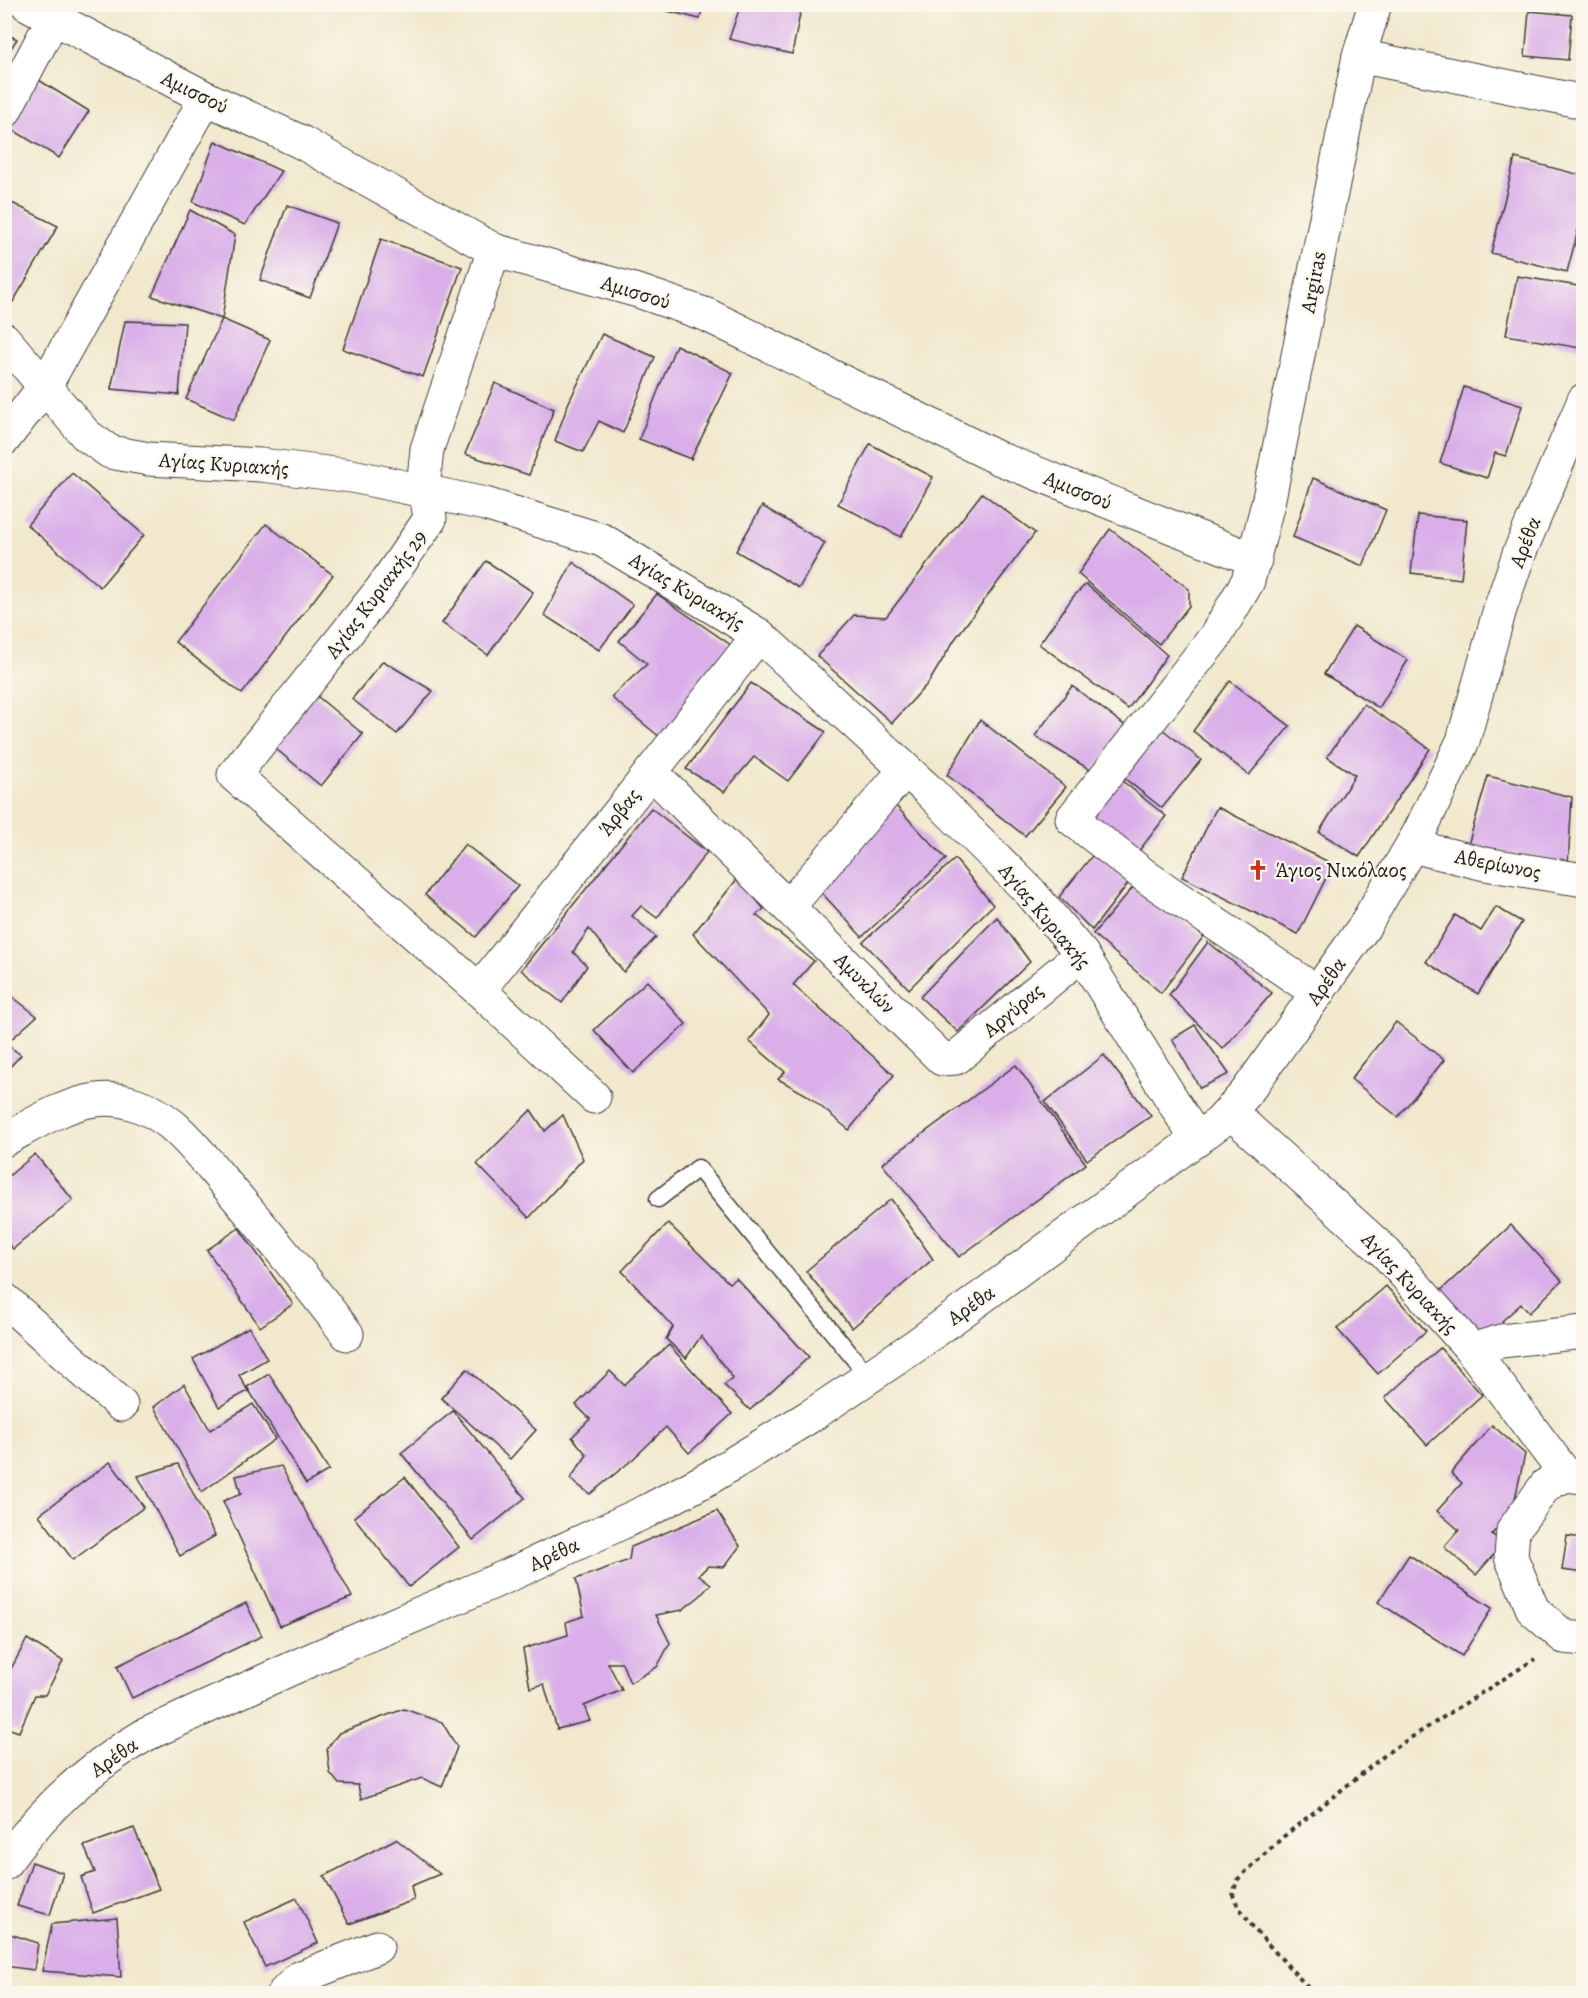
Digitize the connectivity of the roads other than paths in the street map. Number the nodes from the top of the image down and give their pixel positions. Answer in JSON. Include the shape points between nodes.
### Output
{"nodes":[{"id":1,"x":1375,"y":4,"type":"edge"},
{"id":2,"x":40,"y":12,"type":"edge"},
{"id":3,"x":1359,"y":56,"type":"junction"},
{"id":4,"x":206,"y":98,"type":"junction"},
{"id":5,"x":1584,"y":102,"type":"edge"},
{"id":6,"x":4,"y":112,"type":"edge"},
{"id":7,"x":494,"y":250,"type":"junction"},
{"id":8,"x":4,"y":339,"type":"edge"},
{"id":9,"x":45,"y":386,"type":"junction"},
{"id":10,"x":1584,"y":400,"type":"edge"},
{"id":11,"x":4,"y":439,"type":"edge"},
{"id":12,"x":426,"y":491,"type":"junction"},
{"id":13,"x":1255,"y":560,"type":"junction"},
{"id":14,"x":759,"y":635,"type":"junction"},
{"id":15,"x":905,"y":770,"type":"junction"},
{"id":16,"x":651,"y":772,"type":"junction"},
{"id":17,"x":1412,"y":846,"type":"junction"},
{"id":18,"x":1584,"y":880,"type":"edge"},
{"id":19,"x":789,"y":906,"type":"junction"},
{"id":20,"x":1082,"y":954,"type":"junction"},
{"id":21,"x":479,"y":990,"type":"junction"},
{"id":22,"x":1318,"y":993,"type":"junction"},
{"id":23,"x":942,"y":1059,"type":"joint"},
{"id":24,"x":594,"y":1097,"type":"dead end"},
{"id":25,"x":1230,"y":1112,"type":"junction"},
{"id":26,"x":4,"y":1140,"type":"edge"},
{"id":27,"x":1197,"y":1140,"type":"junction"},
{"id":28,"x":658,"y":1199,"type":"dead end"},
{"id":29,"x":4,"y":1299,"type":"edge"},
{"id":30,"x":1584,"y":1332,"type":"edge"},
{"id":31,"x":347,"y":1334,"type":"dead end"},
{"id":32,"x":1472,"y":1350,"type":"junction"},
{"id":33,"x":869,"y":1377,"type":"junction"},
{"id":34,"x":121,"y":1405,"type":"dead end"},
{"id":35,"x":1575,"y":1476,"type":"edge"},
{"id":36,"x":1574,"y":1638,"type":"edge"},
{"id":37,"x":4,"y":1864,"type":"edge"},
{"id":38,"x":376,"y":1947,"type":"dead end"},
{"id":39,"x":284,"y":1994,"type":"edge"}],
"edges":[{"from":1,"to":3,"type":"street","name":"Argiras"},
{"from":2,"to":4,"type":"street","name":"Αμισσού"},
{"from":2,"to":6,"type":"street"},
{"from":3,"to":5,"type":"street"},
{"from":3,"to":13,"type":"street","name":"Argiras"},
{"from":4,"to":7,"type":"street","name":"Αμισσού","via":[[301,142]]},
{"from":4,"to":9,"type":"street"},
{"from":7,"to":12,"type":"street","name":"Αγίας Κυριακής 29","via":[[429,441],[424,471]]},
{"from":7,"to":13,"type":"street","name":"Αμισσού","via":[[707,315],[998,458]]},
{"from":8,"to":9,"type":"street","name":"Αγίας Κυριακής"},
{"from":9,"to":11,"type":"street"},
{"from":9,"to":12,"type":"street","name":"Αγίας Κυριακής","via":[[86,435],[110,452],[150,459],[308,470]]},
{"from":10,"to":17,"type":"street","name":"Αρέθα","via":[[1519,554],[1463,741]]},
{"from":12,"to":14,"type":"street","name":"Αγίας Κυριακής","via":[[485,504],[602,540]]},
{"from":12,"to":21,"type":"street","name":"Αγίας Κυριακής 29","via":[[431,515],[426,528],[234,775]]},
{"from":13,"to":22,"type":"street","name":"Argiras","via":[[1240,597],[1215,637],[1072,819],[1148,878]]},
{"from":14,"to":15,"type":"street","name":"Αγίας Κυριακής"},
{"from":14,"to":16,"type":"street","name":"Άρβας"},
{"from":15,"to":19,"type":"street"},
{"from":15,"to":20,"type":"street","name":"Αγίας Κυριακής","via":[[1031,893]]},
{"from":16,"to":19,"type":"street","name":"Αμυκλών"},
{"from":16,"to":21,"type":"street","name":"Άρβας"},
{"from":17,"to":18,"type":"street","name":"Αθερίωνος"},
{"from":17,"to":22,"type":"street","name":"Αρέθα","via":[[1364,927]]},
{"from":19,"to":23,"type":"street","name":"Αμυκλών"},
{"from":20,"to":23,"type":"street","name":"Αργύρας","via":[[956,1058]]},
{"from":20,"to":27,"type":"street","name":"Αγίας Κυριακής"},
{"from":21,"to":24,"type":"street"},
{"from":22,"to":25,"type":"street","name":"Αρέθα"},
{"from":25,"to":27,"type":"street","name":"Αρέθα"},
{"from":25,"to":32,"type":"street","name":"Αγίας Κυριακής","via":[[1384,1251]]},
{"from":26,"to":31,"type":"street","via":[[71,1107],[96,1100],[126,1101],[150,1111],[198,1151]]},
{"from":27,"to":33,"type":"street","name":"Αρέθα"},
{"from":28,"to":33,"type":"lane","via":[[698,1168]]},
{"from":29,"to":34,"type":"street"},
{"from":30,"to":32,"type":"street","via":[[1501,1341]]},
{"from":32,"to":35,"type":"street","name":"Αγίας Κυριακής"},
{"from":33,"to":37,"type":"street","name":"Αρέθα","via":[[747,1456],[647,1511],[145,1735],[112,1756],[57,1802]]},
{"from":35,"to":36,"type":"street","name":"Αγίας Κυριακής","via":[[1546,1485],[1531,1502],[1513,1530],[1511,1557],[1533,1610]]},
{"from":38,"to":39,"type":"street","via":[[299,1978]]}]}
